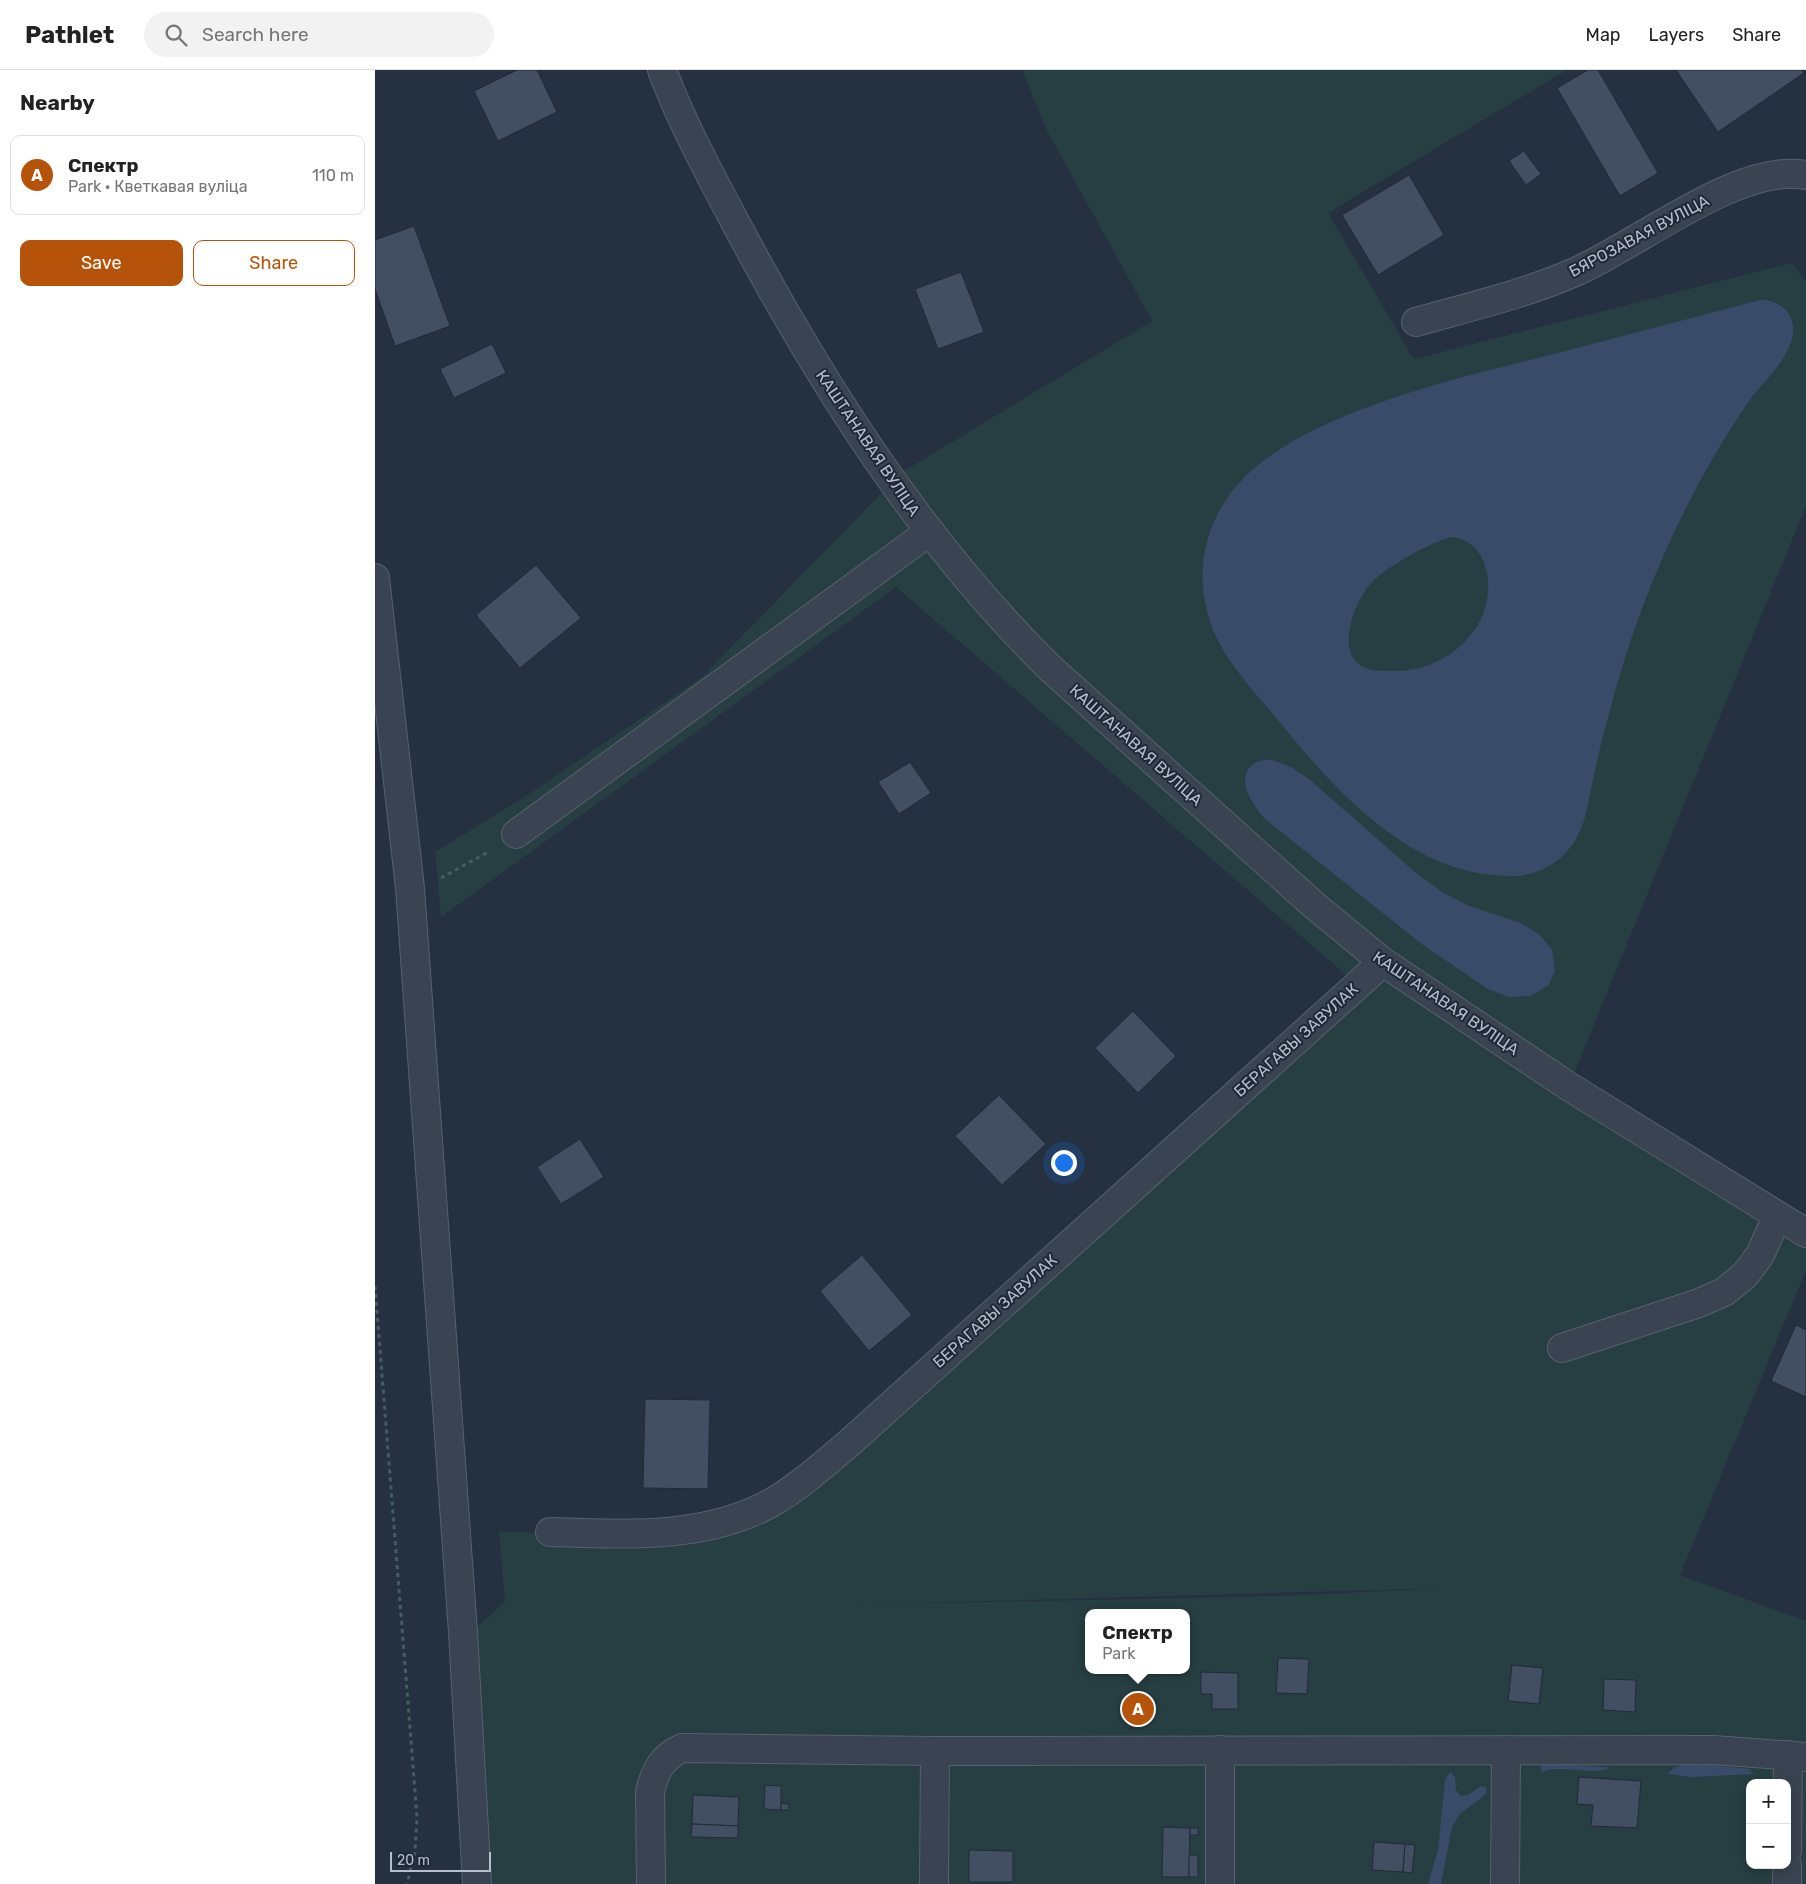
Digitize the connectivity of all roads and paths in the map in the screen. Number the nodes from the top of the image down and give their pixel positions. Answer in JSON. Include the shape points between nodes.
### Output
{"nodes":[{"id":1,"x":662,"y":70,"type":"edge"},
{"id":2,"x":1806,"y":175,"type":"edge"},
{"id":3,"x":1416,"y":322,"type":"dead end"},
{"id":4,"x":929,"y":532,"type":"junction"},
{"id":5,"x":375,"y":578,"type":"edge"},
{"id":6,"x":515,"y":834,"type":"joint"},
{"id":7,"x":410,"y":888,"type":"junction"},
{"id":8,"x":1383,"y":962,"type":"junction"},
{"id":9,"x":1777,"y":1217,"type":"junction"},
{"id":10,"x":1806,"y":1233,"type":"edge"},
{"id":11,"x":375,"y":1286,"type":"edge"},
{"id":12,"x":1562,"y":1348,"type":"dead end"},
{"id":13,"x":549,"y":1532,"type":"dead end"},
{"id":14,"x":1220,"y":1750,"type":"junction"},
{"id":15,"x":1506,"y":1750,"type":"junction"},
{"id":16,"x":935,"y":1751,"type":"junction"},
{"id":17,"x":1797,"y":1756,"type":"edge"},
{"id":18,"x":1790,"y":1824,"type":"edge"},
{"id":19,"x":1787,"y":1869,"type":"edge"},
{"id":20,"x":407,"y":1884,"type":"edge"},
{"id":21,"x":477,"y":1884,"type":"edge"},
{"id":22,"x":651,"y":1884,"type":"edge"},
{"id":23,"x":934,"y":1884,"type":"edge"},
{"id":24,"x":1220,"y":1884,"type":"edge"},
{"id":25,"x":1505,"y":1884,"type":"edge"},
{"id":26,"x":1787,"y":1884,"type":"edge"}],
"edges":[{"from":1,"to":4,"type":"street","name":"КАШТАНАВАЯ ВУЛІЦА","via":[[717,188],[772,291],[821,375]]},
{"from":2,"to":3,"type":"street","name":"БЯРОЗАВАЯ ВУЛІЦА","via":[[1770,176],[1737,185],[1702,201],[1575,273]]},
{"from":4,"to":6,"type":"street"},
{"from":4,"to":8,"type":"street","name":"КАШТАНАВАЯ ВУЛІЦА","via":[[988,604],[1050,668],[1315,906]]},
{"from":5,"to":7,"type":"street"},
{"from":6,"to":7,"type":"path","via":[[456,871]]},
{"from":7,"to":21,"type":"street","via":[[463,1632]]},
{"from":8,"to":9,"type":"street","name":"КАШТАНАВАЯ ВУЛІЦА","via":[[1569,1086]]},
{"from":8,"to":13,"type":"street","name":"БЕРАГАВЫ ЗАВУЛАК","via":[[855,1438],[797,1486],[743,1516],[706,1526],[665,1532]]},
{"from":9,"to":10,"type":"street","name":"КАШТАНАВАЯ ВУЛІЦА"},
{"from":9,"to":12,"type":"street","via":[[1760,1255],[1745,1275],[1724,1292]]},
{"from":11,"to":20,"type":"path","via":[[417,1817],[415,1852]]},
{"from":14,"to":15,"type":"street"},
{"from":14,"to":16,"type":"street"},
{"from":14,"to":24,"type":"street"},
{"from":15,"to":17,"type":"street","via":[[1714,1750]]},
{"from":15,"to":25,"type":"street"},
{"from":16,"to":22,"type":"street","via":[[682,1748],[671,1753],[661,1762],[654,1777],[650,1806]]},
{"from":16,"to":23,"type":"street"},
{"from":17,"to":18,"type":"street"},
{"from":19,"to":26,"type":"street"}]}
